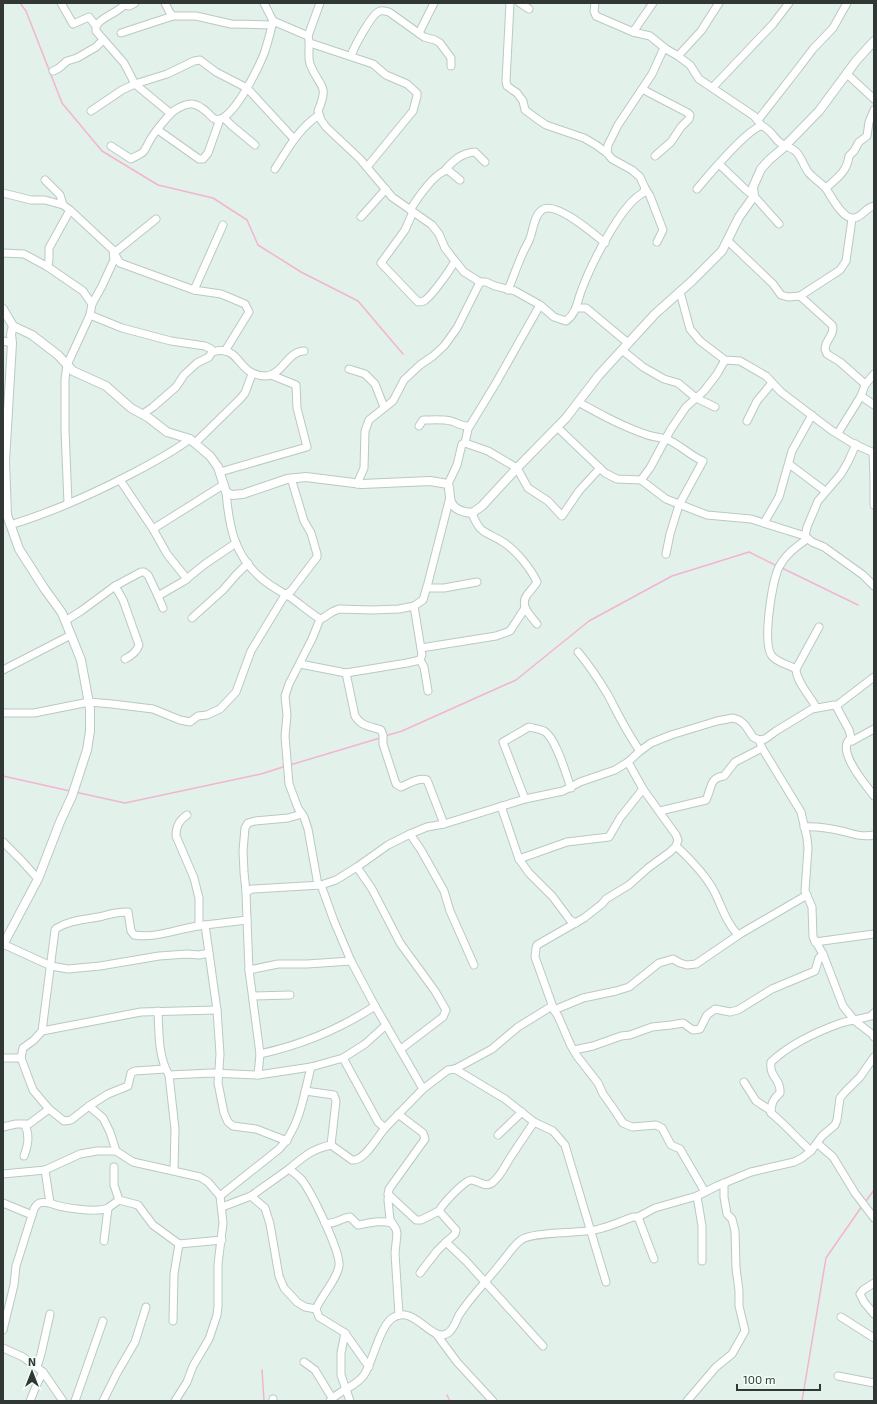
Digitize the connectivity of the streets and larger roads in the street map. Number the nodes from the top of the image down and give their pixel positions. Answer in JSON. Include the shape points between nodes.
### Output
{"nodes":[{"id":1,"x":61,"y":3,"type":"edge"},
{"id":2,"x":135,"y":3,"type":"edge"},
{"id":3,"x":165,"y":3,"type":"edge"},
{"id":4,"x":264,"y":3,"type":"edge"},
{"id":5,"x":320,"y":3,"type":"edge"},
{"id":6,"x":434,"y":3,"type":"edge"},
{"id":7,"x":510,"y":3,"type":"edge"},
{"id":8,"x":520,"y":3,"type":"edge"},
{"id":9,"x":595,"y":3,"type":"edge"},
{"id":10,"x":653,"y":3,"type":"edge"},
{"id":11,"x":790,"y":3,"type":"edge"},
{"id":12,"x":847,"y":3,"type":"edge"},
{"id":13,"x":124,"y":4,"type":"edge"},
{"id":14,"x":716,"y":4,"type":"edge"},
{"id":15,"x":529,"y":9,"type":"dead end"},
{"id":16,"x":173,"y":16,"type":"junction"},
{"id":17,"x":273,"y":23,"type":"junction"},
{"id":18,"x":96,"y":26,"type":"junction"},
{"id":19,"x":633,"y":32,"type":"junction"},
{"id":20,"x":120,"y":33,"type":"dead end"},
{"id":21,"x":419,"y":33,"type":"junction"},
{"id":22,"x":103,"y":40,"type":"junction"},
{"id":23,"x":309,"y":40,"type":"junction"},
{"id":24,"x":874,"y":41,"type":"edge"},
{"id":25,"x":666,"y":49,"type":"junction"},
{"id":26,"x":351,"y":56,"type":"junction"},
{"id":27,"x":678,"y":56,"type":"junction"},
{"id":28,"x":451,"y":66,"type":"dead end"},
{"id":29,"x":53,"y":71,"type":"dead end"},
{"id":30,"x":847,"y":74,"type":"junction"},
{"id":31,"x":135,"y":84,"type":"junction"},
{"id":32,"x":712,"y":87,"type":"junction"},
{"id":33,"x":247,"y":88,"type":"junction"},
{"id":34,"x":642,"y":89,"type":"junction"},
{"id":35,"x":874,"y":99,"type":"edge"},
{"id":36,"x":874,"y":110,"type":"edge"},
{"id":37,"x":91,"y":111,"type":"dead end"},
{"id":38,"x":170,"y":114,"type":"junction"},
{"id":39,"x":319,"y":115,"type":"junction"},
{"id":40,"x":222,"y":119,"type":"junction"},
{"id":41,"x":758,"y":120,"type":"junction"},
{"id":42,"x":762,"y":126,"type":"junction"},
{"id":43,"x":158,"y":130,"type":"junction"},
{"id":44,"x":294,"y":139,"type":"junction"},
{"id":45,"x":255,"y":145,"type":"dead end"},
{"id":46,"x":785,"y":145,"type":"junction"},
{"id":47,"x":111,"y":146,"type":"dead end"},
{"id":48,"x":607,"y":153,"type":"junction"},
{"id":49,"x":655,"y":156,"type":"dead end"},
{"id":50,"x":485,"y":162,"type":"dead end"},
{"id":51,"x":719,"y":164,"type":"junction"},
{"id":52,"x":367,"y":167,"type":"junction"},
{"id":53,"x":274,"y":169,"type":"dead end"},
{"id":54,"x":445,"y":170,"type":"junction"},
{"id":55,"x":45,"y":180,"type":"dead end"},
{"id":56,"x":460,"y":180,"type":"dead end"},
{"id":57,"x":645,"y":188,"type":"junction"},
{"id":58,"x":826,"y":188,"type":"junction"},
{"id":59,"x":386,"y":189,"type":"junction"},
{"id":60,"x":697,"y":189,"type":"dead end"},
{"id":61,"x":3,"y":193,"type":"edge"},
{"id":62,"x":754,"y":196,"type":"junction"},
{"id":63,"x":63,"y":205,"type":"junction"},
{"id":64,"x":874,"y":206,"type":"edge"},
{"id":65,"x":70,"y":210,"type":"junction"},
{"id":66,"x":412,"y":211,"type":"junction"},
{"id":67,"x":361,"y":217,"type":"dead end"},
{"id":68,"x":156,"y":219,"type":"dead end"},
{"id":69,"x":852,"y":219,"type":"junction"},
{"id":70,"x":779,"y":224,"type":"dead end"},
{"id":71,"x":223,"y":225,"type":"dead end"},
{"id":72,"x":728,"y":241,"type":"junction"},
{"id":73,"x":605,"y":242,"type":"junction"},
{"id":74,"x":657,"y":242,"type":"dead end"},
{"id":75,"x":3,"y":253,"type":"edge"},
{"id":76,"x":114,"y":254,"type":"junction"},
{"id":77,"x":454,"y":261,"type":"junction"},
{"id":78,"x":48,"y":267,"type":"junction"},
{"id":79,"x":480,"y":282,"type":"junction"},
{"id":80,"x":194,"y":290,"type":"junction"},
{"id":81,"x":508,"y":290,"type":"junction"},
{"id":82,"x":680,"y":292,"type":"junction"},
{"id":83,"x":800,"y":296,"type":"junction"},
{"id":84,"x":92,"y":304,"type":"junction"},
{"id":85,"x":540,"y":305,"type":"junction"},
{"id":86,"x":578,"y":306,"type":"junction"},
{"id":87,"x":3,"y":309,"type":"edge"},
{"id":88,"x":90,"y":315,"type":"junction"},
{"id":89,"x":13,"y":326,"type":"junction"},
{"id":90,"x":3,"y":341,"type":"edge"},
{"id":91,"x":12,"y":343,"type":"junction"},
{"id":92,"x":628,"y":343,"type":"junction"},
{"id":93,"x":622,"y":350,"type":"junction"},
{"id":94,"x":226,"y":351,"type":"junction"},
{"id":95,"x":304,"y":351,"type":"dead end"},
{"id":96,"x":212,"y":352,"type":"junction"},
{"id":97,"x":725,"y":360,"type":"junction"},
{"id":98,"x":67,"y":365,"type":"junction"},
{"id":99,"x":348,"y":369,"type":"dead end"},
{"id":100,"x":252,"y":374,"type":"junction"},
{"id":101,"x":874,"y":374,"type":"edge"},
{"id":102,"x":271,"y":375,"type":"junction"},
{"id":103,"x":772,"y":383,"type":"junction"},
{"id":104,"x":866,"y":384,"type":"junction"},
{"id":105,"x":860,"y":396,"type":"junction"},
{"id":106,"x":696,"y":398,"type":"junction"},
{"id":107,"x":578,"y":402,"type":"junction"},
{"id":108,"x":874,"y":405,"type":"edge"},
{"id":109,"x":384,"y":407,"type":"junction"},
{"id":110,"x":715,"y":407,"type":"dead end"},
{"id":111,"x":143,"y":414,"type":"junction"},
{"id":112,"x":812,"y":415,"type":"junction"},
{"id":113,"x":747,"y":421,"type":"dead end"},
{"id":114,"x":419,"y":426,"type":"dead end"},
{"id":115,"x":469,"y":426,"type":"junction"},
{"id":116,"x":557,"y":427,"type":"junction"},
{"id":117,"x":838,"y":433,"type":"junction"},
{"id":118,"x":666,"y":439,"type":"junction"},
{"id":119,"x":193,"y":441,"type":"junction"},
{"id":120,"x":465,"y":443,"type":"junction"},
{"id":121,"x":856,"y":444,"type":"junction"},
{"id":122,"x":873,"y":453,"type":"edge"},
{"id":123,"x":4,"y":458,"type":"edge"},
{"id":124,"x":789,"y":464,"type":"junction"},
{"id":125,"x":517,"y":468,"type":"junction"},
{"id":126,"x":600,"y":468,"type":"junction"},
{"id":127,"x":220,"y":472,"type":"junction"},
{"id":128,"x":874,"y":477,"type":"edge"},
{"id":129,"x":291,"y":478,"type":"junction"},
{"id":130,"x":120,"y":480,"type":"junction"},
{"id":131,"x":641,"y":480,"type":"junction"},
{"id":132,"x":357,"y":484,"type":"junction"},
{"id":133,"x":448,"y":484,"type":"junction"},
{"id":134,"x":225,"y":488,"type":"junction"},
{"id":135,"x":825,"y":491,"type":"junction"},
{"id":136,"x":450,"y":497,"type":"junction"},
{"id":137,"x":68,"y":503,"type":"junction"},
{"id":138,"x":679,"y":505,"type":"junction"},
{"id":139,"x":874,"y":505,"type":"edge"},
{"id":140,"x":455,"y":508,"type":"junction"},
{"id":141,"x":472,"y":513,"type":"junction"},
{"id":142,"x":446,"y":514,"type":"junction"},
{"id":143,"x":5,"y":515,"type":"edge"},
{"id":144,"x":764,"y":523,"type":"junction"},
{"id":145,"x":10,"y":525,"type":"junction"},
{"id":146,"x":153,"y":529,"type":"junction"},
{"id":147,"x":806,"y":538,"type":"junction"},
{"id":148,"x":236,"y":543,"type":"junction"},
{"id":149,"x":666,"y":554,"type":"dead end"},
{"id":150,"x":248,"y":564,"type":"junction"},
{"id":151,"x":187,"y":579,"type":"junction"},
{"id":152,"x":477,"y":582,"type":"dead end"},
{"id":153,"x":116,"y":586,"type":"junction"},
{"id":154,"x":874,"y":586,"type":"edge"},
{"id":155,"x":427,"y":588,"type":"junction"},
{"id":156,"x":285,"y":595,"type":"junction"},
{"id":157,"x":158,"y":596,"type":"junction"},
{"id":158,"x":414,"y":606,"type":"junction"},
{"id":159,"x":163,"y":608,"type":"dead end"},
{"id":160,"x":525,"y":608,"type":"junction"},
{"id":161,"x":192,"y":618,"type":"dead end"},
{"id":162,"x":320,"y":619,"type":"junction"},
{"id":163,"x":65,"y":620,"type":"junction"},
{"id":164,"x":537,"y":624,"type":"dead end"},
{"id":165,"x":819,"y":627,"type":"dead end"},
{"id":166,"x":71,"y":635,"type":"junction"},
{"id":167,"x":421,"y":648,"type":"junction"},
{"id":168,"x":578,"y":652,"type":"dead end"},
{"id":169,"x":125,"y":659,"type":"dead end"},
{"id":170,"x":420,"y":660,"type":"junction"},
{"id":171,"x":300,"y":664,"type":"junction"},
{"id":172,"x":796,"y":669,"type":"junction"},
{"id":173,"x":3,"y":670,"type":"edge"},
{"id":174,"x":346,"y":673,"type":"junction"},
{"id":175,"x":874,"y":677,"type":"edge"},
{"id":176,"x":428,"y":691,"type":"dead end"},
{"id":177,"x":88,"y":702,"type":"junction"},
{"id":178,"x":836,"y":706,"type":"junction"},
{"id":179,"x":816,"y":707,"type":"junction"},
{"id":180,"x":3,"y":712,"type":"edge"},
{"id":181,"x":874,"y":729,"type":"edge"},
{"id":182,"x":759,"y":740,"type":"junction"},
{"id":183,"x":852,"y":741,"type":"junction"},
{"id":184,"x":762,"y":748,"type":"junction"},
{"id":185,"x":640,"y":751,"type":"junction"},
{"id":186,"x":628,"y":762,"type":"junction"},
{"id":187,"x":571,"y":788,"type":"junction"},
{"id":188,"x":643,"y":790,"type":"junction"},
{"id":189,"x":874,"y":796,"type":"edge"},
{"id":190,"x":525,"y":799,"type":"junction"},
{"id":191,"x":501,"y":806,"type":"junction"},
{"id":192,"x":660,"y":811,"type":"junction"},
{"id":193,"x":302,"y":814,"type":"junction"},
{"id":194,"x":187,"y":815,"type":"dead end"},
{"id":195,"x":444,"y":824,"type":"junction"},
{"id":196,"x":804,"y":827,"type":"junction"},
{"id":197,"x":410,"y":834,"type":"junction"},
{"id":198,"x":874,"y":835,"type":"edge"},
{"id":199,"x":3,"y":842,"type":"edge"},
{"id":200,"x":676,"y":846,"type":"junction"},
{"id":201,"x":519,"y":859,"type":"junction"},
{"id":202,"x":357,"y":867,"type":"junction"},
{"id":203,"x":38,"y":879,"type":"junction"},
{"id":204,"x":320,"y":885,"type":"junction"},
{"id":205,"x":246,"y":892,"type":"junction"},
{"id":206,"x":807,"y":895,"type":"junction"},
{"id":207,"x":247,"y":920,"type":"junction"},
{"id":208,"x":576,"y":923,"type":"junction"},
{"id":209,"x":202,"y":925,"type":"junction"},
{"id":210,"x":874,"y":934,"type":"edge"},
{"id":211,"x":738,"y":935,"type":"junction"},
{"id":212,"x":815,"y":942,"type":"junction"},
{"id":213,"x":3,"y":944,"type":"edge"},
{"id":214,"x":209,"y":953,"type":"junction"},
{"id":215,"x":823,"y":954,"type":"junction"},
{"id":216,"x":351,"y":961,"type":"junction"},
{"id":217,"x":474,"y":964,"type":"dead end"},
{"id":218,"x":51,"y":966,"type":"junction"},
{"id":219,"x":250,"y":970,"type":"junction"},
{"id":220,"x":290,"y":995,"type":"dead end"},
{"id":221,"x":253,"y":996,"type":"junction"},
{"id":222,"x":375,"y":1006,"type":"junction"},
{"id":223,"x":553,"y":1008,"type":"junction"},
{"id":224,"x":218,"y":1010,"type":"junction"},
{"id":225,"x":158,"y":1011,"type":"junction"},
{"id":226,"x":874,"y":1013,"type":"edge"},
{"id":227,"x":855,"y":1021,"type":"junction"},
{"id":228,"x":386,"y":1025,"type":"junction"},
{"id":229,"x":42,"y":1031,"type":"junction"},
{"id":230,"x":874,"y":1037,"type":"edge"},
{"id":231,"x":401,"y":1049,"type":"junction"},
{"id":232,"x":574,"y":1050,"type":"junction"},
{"id":233,"x":260,"y":1054,"type":"junction"},
{"id":234,"x":874,"y":1057,"type":"edge"},
{"id":235,"x":3,"y":1058,"type":"edge"},
{"id":236,"x":21,"y":1058,"type":"junction"},
{"id":237,"x":343,"y":1058,"type":"junction"},
{"id":238,"x":311,"y":1067,"type":"junction"},
{"id":239,"x":455,"y":1069,"type":"junction"},
{"id":240,"x":167,"y":1072,"type":"junction"},
{"id":241,"x":218,"y":1074,"type":"junction"},
{"id":242,"x":258,"y":1075,"type":"junction"},
{"id":243,"x":744,"y":1082,"type":"dead end"},
{"id":244,"x":423,"y":1089,"type":"junction"},
{"id":245,"x":305,"y":1091,"type":"junction"},
{"id":246,"x":89,"y":1106,"type":"junction"},
{"id":247,"x":49,"y":1109,"type":"junction"},
{"id":248,"x":522,"y":1112,"type":"junction"},
{"id":249,"x":771,"y":1113,"type":"junction"},
{"id":250,"x":398,"y":1114,"type":"junction"},
{"id":251,"x":534,"y":1122,"type":"junction"},
{"id":252,"x":25,"y":1125,"type":"junction"},
{"id":253,"x":3,"y":1127,"type":"edge"},
{"id":254,"x":385,"y":1128,"type":"junction"},
{"id":255,"x":498,"y":1135,"type":"dead end"},
{"id":256,"x":287,"y":1141,"type":"junction"},
{"id":257,"x":818,"y":1144,"type":"junction"},
{"id":258,"x":331,"y":1145,"type":"junction"},
{"id":259,"x":116,"y":1151,"type":"junction"},
{"id":260,"x":811,"y":1151,"type":"junction"},
{"id":261,"x":24,"y":1156,"type":"dead end"},
{"id":262,"x":114,"y":1167,"type":"dead end"},
{"id":263,"x":289,"y":1169,"type":"junction"},
{"id":264,"x":45,"y":1170,"type":"junction"},
{"id":265,"x":174,"y":1170,"type":"junction"},
{"id":266,"x":3,"y":1174,"type":"edge"},
{"id":267,"x":724,"y":1182,"type":"junction"},
{"id":268,"x":705,"y":1192,"type":"junction"},
{"id":269,"x":388,"y":1194,"type":"junction"},
{"id":270,"x":220,"y":1196,"type":"junction"},
{"id":271,"x":251,"y":1196,"type":"junction"},
{"id":272,"x":697,"y":1196,"type":"junction"},
{"id":273,"x":119,"y":1200,"type":"junction"},
{"id":274,"x":50,"y":1203,"type":"junction"},
{"id":275,"x":3,"y":1204,"type":"edge"},
{"id":276,"x":222,"y":1207,"type":"junction"},
{"id":277,"x":108,"y":1208,"type":"junction"},
{"id":278,"x":439,"y":1211,"type":"junction"},
{"id":279,"x":32,"y":1215,"type":"junction"},
{"id":280,"x":638,"y":1217,"type":"junction"},
{"id":281,"x":874,"y":1218,"type":"edge"},
{"id":282,"x":325,"y":1223,"type":"junction"},
{"id":283,"x":392,"y":1223,"type":"junction"},
{"id":284,"x":590,"y":1230,"type":"junction"},
{"id":285,"x":222,"y":1240,"type":"junction"},
{"id":286,"x":104,"y":1241,"type":"dead end"},
{"id":287,"x":446,"y":1242,"type":"junction"},
{"id":288,"x":179,"y":1244,"type":"junction"},
{"id":289,"x":654,"y":1259,"type":"dead end"},
{"id":290,"x":702,"y":1261,"type":"dead end"},
{"id":291,"x":420,"y":1273,"type":"dead end"},
{"id":292,"x":485,"y":1282,"type":"junction"},
{"id":293,"x":606,"y":1282,"type":"dead end"},
{"id":294,"x":874,"y":1283,"type":"edge"},
{"id":295,"x":146,"y":1307,"type":"dead end"},
{"id":296,"x":316,"y":1309,"type":"junction"},
{"id":297,"x":50,"y":1314,"type":"dead end"},
{"id":298,"x":874,"y":1314,"type":"edge"},
{"id":299,"x":400,"y":1315,"type":"junction"},
{"id":300,"x":841,"y":1318,"type":"dead end"},
{"id":301,"x":103,"y":1321,"type":"dead end"},
{"id":302,"x":173,"y":1321,"type":"dead end"},
{"id":303,"x":3,"y":1330,"type":"edge"},
{"id":304,"x":345,"y":1333,"type":"junction"},
{"id":305,"x":437,"y":1334,"type":"junction"},
{"id":306,"x":874,"y":1338,"type":"edge"},
{"id":307,"x":542,"y":1346,"type":"dead end"},
{"id":308,"x":3,"y":1348,"type":"edge"},
{"id":309,"x":304,"y":1362,"type":"dead end"},
{"id":310,"x":37,"y":1367,"type":"junction"},
{"id":311,"x":369,"y":1367,"type":"junction"},
{"id":312,"x":43,"y":1372,"type":"junction"},
{"id":313,"x":838,"y":1376,"type":"dead end"},
{"id":314,"x":874,"y":1383,"type":"edge"},
{"id":315,"x":348,"y":1396,"type":"edge"},
{"id":316,"x":334,"y":1398,"type":"edge"},
{"id":317,"x":30,"y":1401,"type":"edge"},
{"id":318,"x":63,"y":1401,"type":"edge"},
{"id":319,"x":75,"y":1401,"type":"edge"},
{"id":320,"x":103,"y":1401,"type":"edge"},
{"id":321,"x":175,"y":1401,"type":"edge"},
{"id":322,"x":356,"y":1401,"type":"edge"},
{"id":323,"x":493,"y":1401,"type":"edge"},
{"id":324,"x":687,"y":1401,"type":"edge"}],
"edges":[{"from":1,"to":18,"type":"street","via":[[73,24],[89,17]]},
{"from":2,"to":13,"type":"street","via":[[129,6]]},
{"from":3,"to":16,"type":"street"},
{"from":4,"to":17,"type":"street"},
{"from":5,"to":23,"type":"street"},
{"from":6,"to":21,"type":"street"},
{"from":7,"to":48,"type":"street","via":[[507,86],[518,93],[525,110],[537,119],[546,125],[584,138]]},
{"from":8,"to":15,"type":"street"},
{"from":9,"to":19,"type":"street","via":[[596,16]]},
{"from":10,"to":19,"type":"street"},
{"from":11,"to":32,"type":"street"},
{"from":12,"to":41,"type":"street","via":[[833,28],[813,49]]},
{"from":13,"to":18,"type":"street"},
{"from":14,"to":27,"type":"street","via":[[701,31]]},
{"from":16,"to":17,"type":"street","via":[[196,16],[231,24]]},
{"from":16,"to":20,"type":"street"},
{"from":17,"to":23,"type":"street"},
{"from":17,"to":33,"type":"street","via":[[265,51]]},
{"from":18,"to":22,"type":"street","via":[[96,31]]},
{"from":19,"to":25,"type":"street","via":[[650,36]]},
{"from":21,"to":26,"type":"street","via":[[389,12],[377,12],[358,40]]},
{"from":21,"to":28,"type":"street","via":[[440,43],[451,58]]},
{"from":22,"to":29,"type":"street","via":[[96,47]]},
{"from":22,"to":31,"type":"street","via":[[124,63]]},
{"from":23,"to":26,"type":"street"},
{"from":23,"to":39,"type":"street","via":[[310,64],[324,89]]},
{"from":24,"to":30,"type":"street"},
{"from":25,"to":27,"type":"street"},
{"from":25,"to":34,"type":"street","via":[[663,50]]},
{"from":26,"to":52,"type":"street","via":[[373,64],[386,75],[407,84],[417,92],[413,111]]},
{"from":27,"to":32,"type":"street","via":[[690,65],[699,79]]},
{"from":30,"to":35,"type":"street"},
{"from":30,"to":46,"type":"street","via":[[819,111]]},
{"from":31,"to":33,"type":"street","via":[[168,74],[200,60],[216,72]]},
{"from":31,"to":37,"type":"street"},
{"from":31,"to":38,"type":"street"},
{"from":32,"to":41,"type":"street"},
{"from":33,"to":40,"type":"street"},
{"from":33,"to":44,"type":"street"},
{"from":34,"to":48,"type":"street","via":[[618,125]]},
{"from":34,"to":49,"type":"street","via":[[690,115],[671,142]]},
{"from":36,"to":58,"type":"street","via":[[867,136],[848,156],[845,170]]},
{"from":38,"to":40,"type":"street","via":[[183,106],[194,104],[215,119]]},
{"from":38,"to":43,"type":"street"},
{"from":39,"to":44,"type":"street"},
{"from":39,"to":52,"type":"street","via":[[335,136]]},
{"from":40,"to":43,"type":"street","via":[[203,159],[199,159]]},
{"from":40,"to":45,"type":"street"},
{"from":41,"to":42,"type":"street"},
{"from":42,"to":46,"type":"street"},
{"from":42,"to":51,"type":"street","via":[[746,135]]},
{"from":43,"to":47,"type":"street","via":[[143,152],[131,159]]},
{"from":44,"to":53,"type":"street"},
{"from":46,"to":58,"type":"street","via":[[794,150],[808,172]]},
{"from":46,"to":62,"type":"street","via":[[761,169],[753,187]]},
{"from":48,"to":57,"type":"street","via":[[640,177]]},
{"from":50,"to":54,"type":"street","via":[[474,152],[465,154]]},
{"from":51,"to":60,"type":"street"},
{"from":51,"to":62,"type":"street"},
{"from":52,"to":59,"type":"street"},
{"from":54,"to":56,"type":"street","via":[[451,171]]},
{"from":54,"to":66,"type":"street","via":[[417,198]]},
{"from":55,"to":63,"type":"street","via":[[60,195]]},
{"from":57,"to":73,"type":"street","via":[[644,193],[631,203],[616,221]]},
{"from":57,"to":74,"type":"street","via":[[663,230]]},
{"from":58,"to":69,"type":"street","via":[[846,217]]},
{"from":59,"to":66,"type":"street","via":[[392,197]]},
{"from":59,"to":67,"type":"street"},
{"from":61,"to":63,"type":"street"},
{"from":62,"to":70,"type":"street"},
{"from":62,"to":72,"type":"street","via":[[739,216]]},
{"from":63,"to":65,"type":"street"},
{"from":64,"to":69,"type":"street","via":[[870,206]]},
{"from":65,"to":76,"type":"street","via":[[99,236]]},
{"from":65,"to":78,"type":"street","via":[[49,248]]},
{"from":66,"to":77,"type":"street","via":[[432,225]]},
{"from":66,"to":77,"type":"street","via":[[405,230],[381,263],[418,302],[424,302],[448,273]]},
{"from":68,"to":76,"type":"street"},
{"from":69,"to":83,"type":"street","via":[[846,261],[840,270]]},
{"from":71,"to":80,"type":"street"},
{"from":72,"to":82,"type":"street","via":[[722,251]]},
{"from":72,"to":83,"type":"street","via":[[781,295]]},
{"from":73,"to":81,"type":"street","via":[[565,213],[546,208],[541,210]]},
{"from":73,"to":86,"type":"street","via":[[582,289]]},
{"from":75,"to":78,"type":"street","via":[[24,254]]},
{"from":76,"to":80,"type":"street","via":[[120,263]]},
{"from":76,"to":84,"type":"street","via":[[114,260]]},
{"from":77,"to":79,"type":"street","via":[[464,272]]},
{"from":78,"to":84,"type":"street","via":[[83,291]]},
{"from":79,"to":81,"type":"street"},
{"from":79,"to":109,"type":"street","via":[[457,328],[444,346],[404,380],[393,401]]},
{"from":80,"to":94,"type":"street","via":[[221,294],[245,304],[249,312]]},
{"from":81,"to":85,"type":"street","via":[[515,291]]},
{"from":82,"to":92,"type":"street","via":[[654,314]]},
{"from":82,"to":97,"type":"street","via":[[690,329],[700,341]]},
{"from":83,"to":104,"type":"street","via":[[832,325],[832,334],[825,349],[827,354]]},
{"from":84,"to":88,"type":"street"},
{"from":85,"to":86,"type":"street","via":[[554,317],[566,321]]},
{"from":85,"to":115,"type":"street"},
{"from":86,"to":92,"type":"street","via":[[586,308]]},
{"from":87,"to":89,"type":"street"},
{"from":88,"to":96,"type":"street","via":[[122,328],[171,341],[205,346]]},
{"from":88,"to":98,"type":"street"},
{"from":89,"to":91,"type":"street"},
{"from":89,"to":98,"type":"street","via":[[32,335]]},
{"from":90,"to":91,"type":"street"},
{"from":91,"to":123,"type":"street"},
{"from":92,"to":93,"type":"street"},
{"from":93,"to":106,"type":"street","via":[[643,368],[678,383]]},
{"from":93,"to":107,"type":"street"},
{"from":94,"to":96,"type":"street"},
{"from":94,"to":100,"type":"street"},
{"from":95,"to":102,"type":"street","via":[[296,352]]},
{"from":96,"to":111,"type":"street"},
{"from":97,"to":103,"type":"street","via":[[740,361],[766,376]]},
{"from":97,"to":106,"type":"street","via":[[718,374]]},
{"from":98,"to":111,"type":"street","via":[[73,371],[106,386],[131,408]]},
{"from":98,"to":137,"type":"street","via":[[65,419]]},
{"from":99,"to":109,"type":"street","via":[[365,374],[375,384]]},
{"from":100,"to":102,"type":"street"},
{"from":100,"to":119,"type":"street","via":[[240,399]]},
{"from":101,"to":104,"type":"street"},
{"from":102,"to":127,"type":"street","via":[[296,385],[297,408],[308,447]]},
{"from":103,"to":112,"type":"street"},
{"from":103,"to":113,"type":"street","via":[[757,401]]},
{"from":104,"to":105,"type":"street"},
{"from":105,"to":108,"type":"street"},
{"from":105,"to":117,"type":"street"},
{"from":106,"to":110,"type":"street"},
{"from":106,"to":118,"type":"street","via":[[686,407]]},
{"from":107,"to":116,"type":"street"},
{"from":107,"to":118,"type":"street","via":[[617,424],[646,435]]},
{"from":109,"to":132,"type":"street","via":[[369,420],[365,431],[364,468]]},
{"from":111,"to":119,"type":"street","via":[[167,432]]},
{"from":112,"to":117,"type":"street"},
{"from":112,"to":124,"type":"street","via":[[792,451]]},
{"from":114,"to":115,"type":"street","via":[[422,420],[438,420]]},
{"from":115,"to":120,"type":"street"},
{"from":116,"to":125,"type":"street"},
{"from":116,"to":126,"type":"street"},
{"from":117,"to":121,"type":"street"},
{"from":118,"to":131,"type":"street"},
{"from":118,"to":138,"type":"street","via":[[703,461]]},
{"from":119,"to":127,"type":"street","via":[[210,456]]},
{"from":119,"to":130,"type":"street"},
{"from":120,"to":125,"type":"street","via":[[488,451]]},
{"from":120,"to":133,"type":"street","via":[[462,444],[457,465]]},
{"from":121,"to":122,"type":"street"},
{"from":121,"to":135,"type":"street","via":[[841,474]]},
{"from":122,"to":128,"type":"street"},
{"from":123,"to":143,"type":"street"},
{"from":124,"to":135,"type":"street"},
{"from":124,"to":144,"type":"street","via":[[779,497]]},
{"from":125,"to":126,"type":"street","via":[[528,488],[548,501],[562,516],[579,491]]},
{"from":125,"to":141,"type":"street","via":[[482,506]]},
{"from":126,"to":131,"type":"street","via":[[617,479]]},
{"from":127,"to":134,"type":"street"},
{"from":128,"to":139,"type":"street"},
{"from":129,"to":132,"type":"street"},
{"from":129,"to":134,"type":"street","via":[[243,494],[232,495]]},
{"from":129,"to":156,"type":"street","via":[[304,521],[311,533],[317,558]]},
{"from":130,"to":137,"type":"street"},
{"from":130,"to":146,"type":"street"},
{"from":131,"to":138,"type":"street","via":[[666,499]]},
{"from":132,"to":133,"type":"street","via":[[430,480]]},
{"from":133,"to":136,"type":"street"},
{"from":134,"to":146,"type":"street"},
{"from":134,"to":148,"type":"street","via":[[229,522]]},
{"from":135,"to":147,"type":"street","via":[[814,508]]},
{"from":136,"to":140,"type":"street"},
{"from":136,"to":142,"type":"street"},
{"from":137,"to":145,"type":"street"},
{"from":138,"to":144,"type":"street","via":[[707,515],[751,519]]},
{"from":138,"to":149,"type":"street"},
{"from":140,"to":141,"type":"street"},
{"from":140,"to":142,"type":"street"},
{"from":141,"to":160,"type":"street","via":[[478,526],[503,542],[524,562],[535,577],[537,582],[524,600]]},
{"from":142,"to":155,"type":"street"},
{"from":143,"to":145,"type":"street"},
{"from":144,"to":147,"type":"street"},
{"from":145,"to":163,"type":"street","via":[[19,549]]},
{"from":146,"to":151,"type":"street","via":[[167,554]]},
{"from":147,"to":154,"type":"street","via":[[824,546]]},
{"from":147,"to":172,"type":"street","via":[[779,567],[774,577],[770,602],[770,652],[777,661]]},
{"from":148,"to":150,"type":"street"},
{"from":148,"to":151,"type":"street"},
{"from":150,"to":156,"type":"street"},
{"from":150,"to":161,"type":"street"},
{"from":151,"to":157,"type":"street"},
{"from":152,"to":155,"type":"street","via":[[444,588]]},
{"from":153,"to":157,"type":"street","via":[[144,572]]},
{"from":153,"to":163,"type":"street"},
{"from":153,"to":169,"type":"street","via":[[139,645]]},
{"from":155,"to":158,"type":"street","via":[[422,600]]},
{"from":156,"to":162,"type":"street"},
{"from":156,"to":177,"type":"street","via":[[251,651],[236,692],[226,704],[213,713],[198,716],[190,722],[153,709]]},
{"from":157,"to":159,"type":"street"},
{"from":158,"to":162,"type":"street","via":[[385,610],[339,609]]},
{"from":158,"to":167,"type":"street"},
{"from":160,"to":164,"type":"street"},
{"from":160,"to":167,"type":"street","via":[[510,631],[496,636]]},
{"from":162,"to":171,"type":"street"},
{"from":163,"to":166,"type":"street"},
{"from":165,"to":172,"type":"street"},
{"from":166,"to":173,"type":"street"},
{"from":166,"to":177,"type":"street","via":[[81,660]]},
{"from":167,"to":170,"type":"street"},
{"from":168,"to":185,"type":"street","via":[[590,666]]},
{"from":170,"to":174,"type":"street"},
{"from":170,"to":176,"type":"street","via":[[424,667]]},
{"from":171,"to":174,"type":"street"},
{"from":171,"to":193,"type":"street","via":[[285,696],[285,736],[289,784]]},
{"from":172,"to":179,"type":"street","via":[[799,681]]},
{"from":174,"to":195,"type":"street","via":[[355,716],[368,727],[381,730],[396,784],[401,787],[413,781],[427,780]]},
{"from":175,"to":178,"type":"street"},
{"from":177,"to":180,"type":"street","via":[[34,713]]},
{"from":177,"to":203,"type":"street","via":[[90,731],[87,750],[72,796]]},
{"from":178,"to":179,"type":"street"},
{"from":178,"to":183,"type":"street"},
{"from":179,"to":182,"type":"street","via":[[765,739]]},
{"from":181,"to":183,"type":"street"},
{"from":182,"to":184,"type":"street"},
{"from":182,"to":185,"type":"street","via":[[753,737],[745,725],[734,718],[671,735]]},
{"from":183,"to":189,"type":"street","via":[[850,739],[846,742],[848,756]]},
{"from":184,"to":192,"type":"street","via":[[735,762],[724,776],[713,781],[706,800]]},
{"from":184,"to":196,"type":"street","via":[[796,801]]},
{"from":185,"to":186,"type":"street"},
{"from":186,"to":187,"type":"street"},
{"from":186,"to":188,"type":"street"},
{"from":187,"to":190,"type":"street"},
{"from":187,"to":190,"type":"street","via":[[551,739],[545,732],[529,727],[503,742]]},
{"from":188,"to":192,"type":"street"},
{"from":188,"to":201,"type":"street","via":[[620,818],[609,837],[567,842]]},
{"from":190,"to":191,"type":"street"},
{"from":191,"to":195,"type":"street"},
{"from":191,"to":201,"type":"street"},
{"from":192,"to":200,"type":"street","via":[[676,835]]},
{"from":193,"to":204,"type":"street","via":[[308,829]]},
{"from":193,"to":205,"type":"street","via":[[254,821],[245,828],[243,851]]},
{"from":194,"to":209,"type":"street","via":[[178,823],[176,836],[194,878]]},
{"from":195,"to":197,"type":"street"},
{"from":196,"to":198,"type":"street","via":[[858,836]]},
{"from":196,"to":206,"type":"street","via":[[808,848],[805,885]]},
{"from":197,"to":202,"type":"street","via":[[388,845]]},
{"from":197,"to":217,"type":"street","via":[[444,891],[450,911]]},
{"from":199,"to":203,"type":"street"},
{"from":200,"to":208,"type":"street","via":[[629,885],[606,899]]},
{"from":200,"to":211,"type":"street","via":[[693,862],[714,890],[726,918]]},
{"from":201,"to":208,"type":"street","via":[[570,920]]},
{"from":202,"to":204,"type":"street","via":[[336,880]]},
{"from":202,"to":231,"type":"street","via":[[400,943],[446,1010],[443,1017]]},
{"from":203,"to":213,"type":"street"},
{"from":204,"to":205,"type":"street","via":[[264,887]]},
{"from":204,"to":216,"type":"street"},
{"from":205,"to":207,"type":"street"},
{"from":206,"to":211,"type":"street"},
{"from":206,"to":212,"type":"street","via":[[812,907]]},
{"from":207,"to":209,"type":"street"},
{"from":207,"to":219,"type":"street"},
{"from":208,"to":223,"type":"street","via":[[538,944],[536,948],[537,965]]},
{"from":209,"to":214,"type":"street"},
{"from":209,"to":218,"type":"street","via":[[140,936],[134,935],[131,931],[128,912],[79,919],[55,930]]},
{"from":210,"to":212,"type":"street"},
{"from":211,"to":223,"type":"street","via":[[696,964],[687,965],[673,959],[659,963],[629,987]]},
{"from":212,"to":215,"type":"street"},
{"from":213,"to":218,"type":"street"},
{"from":214,"to":218,"type":"street","via":[[159,956],[68,969]]},
{"from":214,"to":224,"type":"street"},
{"from":215,"to":227,"type":"street","via":[[843,1006]]},
{"from":215,"to":232,"type":"street","via":[[815,971],[772,989],[738,1010],[730,1012],[715,1009],[707,1015],[700,1029],[692,1030],[683,1023],[652,1027]]},
{"from":216,"to":219,"type":"street","via":[[278,964]]},
{"from":216,"to":222,"type":"street"},
{"from":218,"to":229,"type":"street"},
{"from":219,"to":221,"type":"street"},
{"from":220,"to":221,"type":"street"},
{"from":221,"to":233,"type":"street"},
{"from":222,"to":228,"type":"street"},
{"from":222,"to":233,"type":"street","via":[[359,1017],[319,1036]]},
{"from":223,"to":232,"type":"street"},
{"from":223,"to":239,"type":"street","via":[[518,1027],[492,1049]]},
{"from":224,"to":225,"type":"street"},
{"from":224,"to":241,"type":"street"},
{"from":225,"to":229,"type":"street"},
{"from":225,"to":240,"type":"street","via":[[160,1041]]},
{"from":226,"to":227,"type":"street"},
{"from":227,"to":230,"type":"street"},
{"from":227,"to":249,"type":"street","via":[[811,1036],[771,1062],[770,1070],[781,1088],[771,1105]]},
{"from":228,"to":231,"type":"street"},
{"from":228,"to":237,"type":"street","via":[[365,1044]]},
{"from":229,"to":236,"type":"street","via":[[22,1048]]},
{"from":231,"to":244,"type":"street"},
{"from":232,"to":268,"type":"street","via":[[598,1082],[622,1123],[632,1127],[656,1125],[662,1128],[671,1146],[680,1149]]},
{"from":233,"to":242,"type":"street"},
{"from":234,"to":257,"type":"street","via":[[840,1098],[835,1125],[822,1136]]},
{"from":235,"to":236,"type":"street"},
{"from":236,"to":247,"type":"street","via":[[34,1090]]},
{"from":237,"to":238,"type":"street"},
{"from":237,"to":254,"type":"street","via":[[378,1122]]},
{"from":238,"to":242,"type":"street"},
{"from":238,"to":245,"type":"street"},
{"from":239,"to":244,"type":"street","via":[[448,1070]]},
{"from":239,"to":248,"type":"street"},
{"from":240,"to":241,"type":"street"},
{"from":240,"to":246,"type":"street","via":[[135,1071],[131,1073],[128,1086],[108,1094]]},
{"from":240,"to":265,"type":"street","via":[[175,1129]]},
{"from":241,"to":242,"type":"street"},
{"from":241,"to":256,"type":"street","via":[[221,1102],[228,1122],[233,1126],[256,1129]]},
{"from":243,"to":249,"type":"street","via":[[756,1101]]},
{"from":244,"to":250,"type":"street"},
{"from":245,"to":256,"type":"street","via":[[296,1123]]},
{"from":245,"to":258,"type":"street","via":[[334,1095],[336,1101]]},
{"from":246,"to":247,"type":"street","via":[[67,1121]]},
{"from":246,"to":259,"type":"street","via":[[103,1118]]},
{"from":247,"to":252,"type":"street"},
{"from":248,"to":251,"type":"street"},
{"from":248,"to":255,"type":"street"},
{"from":249,"to":260,"type":"street"},
{"from":250,"to":254,"type":"street"},
{"from":250,"to":269,"type":"street","via":[[423,1133],[425,1139]]},
{"from":251,"to":278,"type":"street","via":[[502,1173],[491,1184],[484,1185],[469,1180]]},
{"from":251,"to":284,"type":"street","via":[[553,1131],[565,1145]]},
{"from":252,"to":253,"type":"street"},
{"from":252,"to":261,"type":"street","via":[[29,1138]]},
{"from":254,"to":258,"type":"street","via":[[360,1159],[352,1160]]},
{"from":256,"to":270,"type":"street"},
{"from":257,"to":260,"type":"street"},
{"from":257,"to":281,"type":"street","via":[[833,1157]]},
{"from":258,"to":263,"type":"street","via":[[317,1148]]},
{"from":259,"to":264,"type":"street","via":[[97,1150],[80,1154]]},
{"from":259,"to":265,"type":"street","via":[[133,1162]]},
{"from":260,"to":267,"type":"street","via":[[794,1162],[751,1172]]},
{"from":262,"to":273,"type":"street","via":[[114,1185]]},
{"from":263,"to":271,"type":"street"},
{"from":263,"to":282,"type":"street","via":[[301,1179]]},
{"from":264,"to":266,"type":"street"},
{"from":264,"to":274,"type":"street"},
{"from":265,"to":270,"type":"street","via":[[200,1177]]},
{"from":267,"to":268,"type":"street"},
{"from":267,"to":324,"type":"street","via":[[727,1214],[732,1220],[735,1232],[739,1306],[744,1331],[732,1354],[716,1367]]},
{"from":268,"to":272,"type":"street"},
{"from":269,"to":278,"type":"street","via":[[416,1220]]},
{"from":269,"to":283,"type":"street"},
{"from":270,"to":276,"type":"street"},
{"from":271,"to":276,"type":"street"},
{"from":271,"to":296,"type":"street","via":[[265,1208],[279,1276],[284,1288],[297,1302]]},
{"from":272,"to":280,"type":"street","via":[[656,1208]]},
{"from":272,"to":290,"type":"street","via":[[702,1226]]},
{"from":273,"to":277,"type":"street"},
{"from":273,"to":288,"type":"street","via":[[138,1205],[153,1225]]},
{"from":274,"to":277,"type":"street","via":[[69,1208]]},
{"from":274,"to":279,"type":"street","via":[[36,1204]]},
{"from":275,"to":279,"type":"street"},
{"from":276,"to":285,"type":"street"},
{"from":277,"to":286,"type":"street"},
{"from":278,"to":287,"type":"street","via":[[456,1230]]},
{"from":279,"to":303,"type":"street","via":[[16,1266]]},
{"from":280,"to":284,"type":"street"},
{"from":280,"to":289,"type":"street"},
{"from":282,"to":283,"type":"street","via":[[334,1224],[350,1216],[358,1225],[383,1221]]},
{"from":282,"to":296,"type":"street","via":[[338,1254],[339,1268]]},
{"from":283,"to":299,"type":"street","via":[[397,1234],[394,1253]]},
{"from":284,"to":292,"type":"street","via":[[522,1239]]},
{"from":284,"to":293,"type":"street"},
{"from":285,"to":288,"type":"street"},
{"from":285,"to":321,"type":"street","via":[[218,1264],[218,1306],[212,1330]]},
{"from":287,"to":291,"type":"street"},
{"from":287,"to":292,"type":"street"},
{"from":288,"to":302,"type":"street","via":[[174,1274]]},
{"from":292,"to":305,"type":"street","via":[[458,1316],[451,1331],[444,1335]]},
{"from":292,"to":307,"type":"street"},
{"from":294,"to":298,"type":"street","via":[[860,1294]]},
{"from":295,"to":320,"type":"street","via":[[135,1342]]},
{"from":296,"to":304,"type":"street","via":[[319,1317]]},
{"from":297,"to":310,"type":"street"},
{"from":299,"to":305,"type":"street","via":[[412,1317]]},
{"from":299,"to":311,"type":"street","via":[[394,1317],[383,1331]]},
{"from":300,"to":306,"type":"street"},
{"from":301,"to":319,"type":"street"},
{"from":304,"to":311,"type":"street"},
{"from":304,"to":315,"type":"street","via":[[340,1375]]},
{"from":305,"to":323,"type":"street","via":[[457,1362]]},
{"from":308,"to":310,"type":"street"},
{"from":309,"to":316,"type":"street","via":[[315,1370]]},
{"from":310,"to":312,"type":"street"},
{"from":311,"to":315,"type":"street"},
{"from":312,"to":317,"type":"street"},
{"from":312,"to":318,"type":"street"},
{"from":313,"to":314,"type":"street"},
{"from":315,"to":316,"type":"street"},
{"from":315,"to":322,"type":"street"}]}
